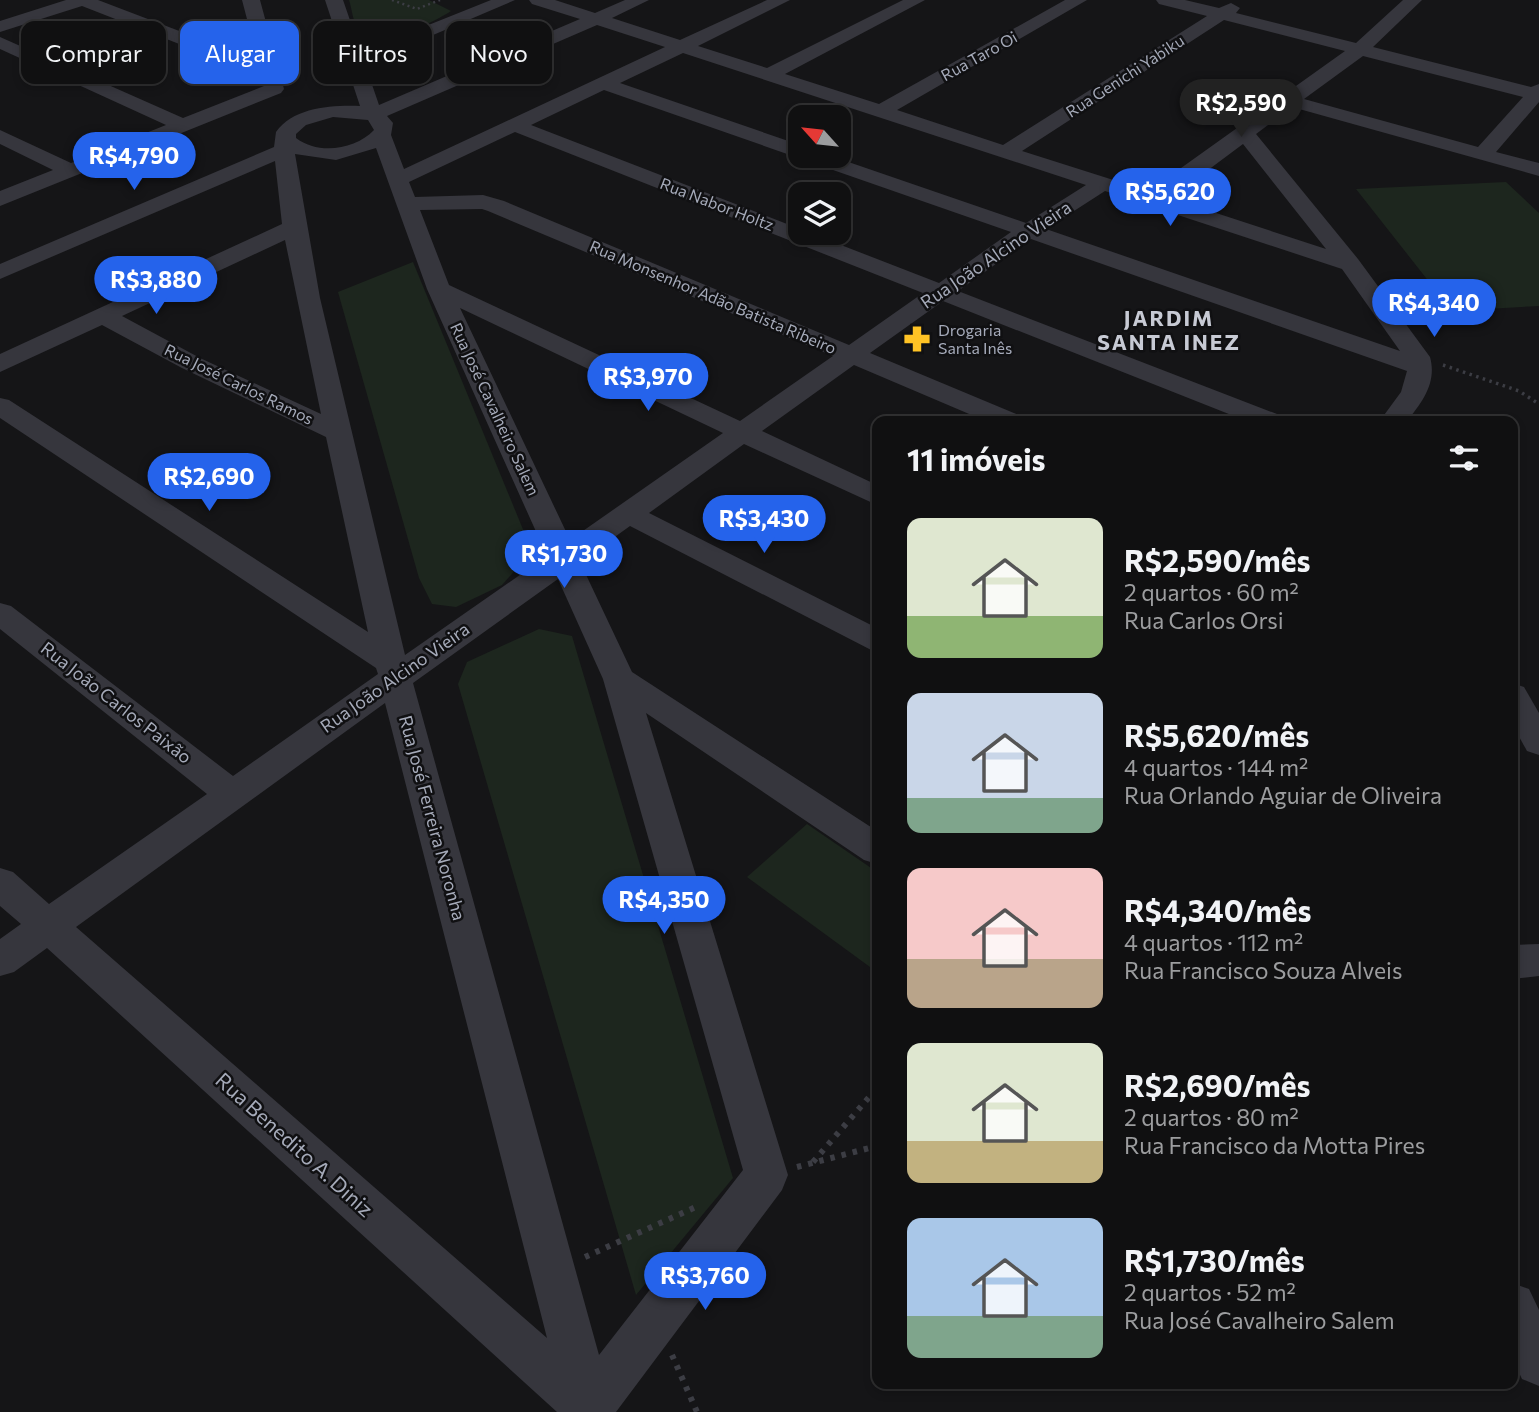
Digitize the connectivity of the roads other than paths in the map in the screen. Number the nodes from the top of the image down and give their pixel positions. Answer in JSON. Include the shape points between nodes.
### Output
{"nodes":[{"id":1,"x":82,"y":0,"type":"edge"},
{"id":2,"x":251,"y":0,"type":"edge"},
{"id":3,"x":334,"y":0,"type":"edge"},
{"id":4,"x":506,"y":0,"type":"edge"},
{"id":5,"x":538,"y":0,"type":"edge"},
{"id":6,"x":640,"y":0,"type":"edge"},
{"id":7,"x":781,"y":0,"type":"edge"},
{"id":8,"x":916,"y":0,"type":"edge"},
{"id":9,"x":1078,"y":0,"type":"edge"},
{"id":10,"x":1165,"y":0,"type":"edge"},
{"id":11,"x":1243,"y":0,"type":"edge"},
{"id":12,"x":1413,"y":0,"type":"edge"},
{"id":13,"x":449,"y":1,"type":"edge"},
{"id":14,"x":481,"y":10,"type":"junction"},
{"id":15,"x":1221,"y":14,"type":"junction"},
{"id":16,"x":596,"y":19,"type":"junction"},
{"id":17,"x":256,"y":21,"type":"edge"},
{"id":18,"x":341,"y":21,"type":"edge"},
{"id":19,"x":0,"y":27,"type":"edge"},
{"id":20,"x":432,"y":30,"type":"edge"},
{"id":21,"x":180,"y":37,"type":"edge"},
{"id":22,"x":0,"y":42,"type":"edge"},
{"id":23,"x":682,"y":47,"type":"junction"},
{"id":24,"x":1360,"y":49,"type":"junction"},
{"id":25,"x":769,"y":75,"type":"junction"},
{"id":26,"x":603,"y":83,"type":"junction"},
{"id":27,"x":245,"y":84,"type":"edge"},
{"id":28,"x":272,"y":84,"type":"edge"},
{"id":29,"x":363,"y":84,"type":"edge"},
{"id":30,"x":1537,"y":92,"type":"edge"},
{"id":31,"x":1291,"y":101,"type":"junction"},
{"id":32,"x":880,"y":111,"type":"junction"},
{"id":33,"x":280,"y":115,"type":"junction"},
{"id":34,"x":184,"y":125,"type":"junction"},
{"id":35,"x":377,"y":125,"type":"junction"},
{"id":36,"x":514,"y":125,"type":"junction"},
{"id":37,"x":1246,"y":134,"type":"junction"},
{"id":38,"x":0,"y":136,"type":"edge"},
{"id":39,"x":788,"y":148,"type":"edge"},
{"id":40,"x":1006,"y":152,"type":"junction"},
{"id":41,"x":1483,"y":154,"type":"junction"},
{"id":42,"x":847,"y":168,"type":"edge"},
{"id":43,"x":70,"y":171,"type":"junction"},
{"id":44,"x":1192,"y":172,"type":"junction"},
{"id":45,"x":1276,"y":172,"type":"junction"},
{"id":46,"x":1539,"y":172,"type":"edge"},
{"id":47,"x":399,"y":179,"type":"junction"},
{"id":48,"x":1112,"y":186,"type":"junction"},
{"id":49,"x":0,"y":199,"type":"edge"},
{"id":50,"x":408,"y":204,"type":"junction"},
{"id":51,"x":1308,"y":211,"type":"junction"},
{"id":52,"x":1208,"y":218,"type":"junction"},
{"id":53,"x":1234,"y":226,"type":"junction"},
{"id":54,"x":294,"y":227,"type":"junction"},
{"id":55,"x":1028,"y":230,"type":"junction"},
{"id":56,"x":1350,"y":264,"type":"junction"},
{"id":57,"x":0,"y":272,"type":"edge"},
{"id":58,"x":439,"y":289,"type":"junction"},
{"id":59,"x":942,"y":291,"type":"junction"},
{"id":60,"x":103,"y":316,"type":"junction"},
{"id":61,"x":851,"y":355,"type":"junction"},
{"id":62,"x":1419,"y":362,"type":"junction"},
{"id":63,"x":0,"y":364,"type":"edge"},
{"id":64,"x":0,"y":406,"type":"edge"},
{"id":65,"x":998,"y":416,"type":"edge"},
{"id":66,"x":1258,"y":416,"type":"edge"},
{"id":67,"x":1397,"y":416,"type":"edge"},
{"id":68,"x":743,"y":431,"type":"junction"},
{"id":69,"x":338,"y":432,"type":"junction"},
{"id":70,"x":872,"y":494,"type":"edge"},
{"id":71,"x":629,"y":514,"type":"junction"},
{"id":72,"x":565,"y":558,"type":"junction"},
{"id":73,"x":0,"y":613,"type":"edge"},
{"id":74,"x":872,"y":639,"type":"edge"},
{"id":75,"x":393,"y":670,"type":"junction"},
{"id":76,"x":619,"y":679,"type":"junction"},
{"id":77,"x":1518,"y":705,"type":"edge"},
{"id":78,"x":1539,"y":742,"type":"edge"},
{"id":79,"x":232,"y":794,"type":"junction"},
{"id":80,"x":872,"y":847,"type":"edge"},
{"id":81,"x":0,"y":883,"type":"edge"},
{"id":82,"x":48,"y":926,"type":"junction"},
{"id":83,"x":0,"y":960,"type":"edge"},
{"id":84,"x":1539,"y":960,"type":"edge"},
{"id":85,"x":1518,"y":962,"type":"edge"},
{"id":86,"x":1518,"y":1318,"type":"edge"},
{"id":87,"x":1539,"y":1362,"type":"edge"},
{"id":88,"x":589,"y":1408,"type":"junction"}],
"edges":[{"from":1,"to":19,"type":"street"},
{"from":1,"to":21,"type":"street"},
{"from":2,"to":17,"type":"street","name":"Rua José Ferreira Noronha"},
{"from":3,"to":18,"type":"street","name":"Rua José Cavalheiro Salem"},
{"from":4,"to":14,"type":"street"},
{"from":5,"to":16,"type":"street"},
{"from":6,"to":16,"type":"street"},
{"from":7,"to":23,"type":"street"},
{"from":8,"to":25,"type":"street"},
{"from":9,"to":32,"type":"street","name":"Rua Taro Oi"},
{"from":10,"to":15,"type":"street"},
{"from":11,"to":15,"type":"street","name":"Rua Genichi Yabiku"},
{"from":12,"to":24,"type":"street"},
{"from":13,"to":14,"type":"street"},
{"from":14,"to":20,"type":"street"},
{"from":15,"to":24,"type":"street"},
{"from":15,"to":40,"type":"street","name":"Rua Genichi Yabiku"},
{"from":16,"to":23,"type":"street"},
{"from":16,"to":35,"type":"street"},
{"from":22,"to":34,"type":"street"},
{"from":23,"to":25,"type":"street"},
{"from":23,"to":26,"type":"street"},
{"from":24,"to":30,"type":"street"},
{"from":24,"to":31,"type":"street"},
{"from":25,"to":32,"type":"street"},
{"from":26,"to":36,"type":"street"},
{"from":26,"to":39,"type":"street"},
{"from":27,"to":33,"type":"street"},
{"from":28,"to":33,"type":"street","name":"Rua José Ferreira Noronha"},
{"from":29,"to":35,"type":"street","name":"Rua José Cavalheiro Salem"},
{"from":30,"to":41,"type":"street"},
{"from":31,"to":37,"type":"street"},
{"from":31,"to":41,"type":"street"},
{"from":32,"to":40,"type":"street"},
{"from":33,"to":34,"type":"street"},
{"from":33,"to":35,"type":"street","via":[[299,121],[352,111]]},
{"from":33,"to":35,"type":"street","via":[[299,150],[325,153],[354,149]]},
{"from":33,"to":54,"type":"street","name":"Rua José Ferreira Noronha"},
{"from":33,"to":57,"type":"street"},
{"from":34,"to":43,"type":"street"},
{"from":35,"to":47,"type":"street","name":"Rua José Cavalheiro Salem"},
{"from":36,"to":47,"type":"street"},
{"from":36,"to":59,"type":"street","name":"Rua Nabor Holtz"},
{"from":37,"to":44,"type":"street"},
{"from":37,"to":45,"type":"street"},
{"from":38,"to":43,"type":"street"},
{"from":40,"to":48,"type":"street"},
{"from":41,"to":46,"type":"street"},
{"from":42,"to":55,"type":"street"},
{"from":43,"to":49,"type":"street"},
{"from":44,"to":45,"type":"street","via":[[1241,160]]},
{"from":44,"to":48,"type":"street","via":[[1163,188]]},
{"from":44,"to":52,"type":"street","via":[[1182,195]]},
{"from":45,"to":51,"type":"street"},
{"from":47,"to":50,"type":"street","name":"Rua José Cavalheiro Salem"},
{"from":48,"to":52,"type":"street"},
{"from":48,"to":55,"type":"street","name":"Rua João Alcino Vieira"},
{"from":50,"to":58,"type":"street","name":"Rua José Cavalheiro Salem"},
{"from":50,"to":61,"type":"street","name":"Rua Monsenhor Adão Batista Ribeiro","via":[[483,202],[496,206]]},
{"from":51,"to":53,"type":"street","via":[[1305,219],[1278,230]]},
{"from":51,"to":56,"type":"street"},
{"from":52,"to":53,"type":"street"},
{"from":53,"to":56,"type":"street"},
{"from":54,"to":60,"type":"street"},
{"from":54,"to":69,"type":"street","name":"Rua José Ferreira Noronha"},
{"from":55,"to":59,"type":"street","name":"Rua João Alcino Vieira"},
{"from":55,"to":62,"type":"street"},
{"from":56,"to":62,"type":"street"},
{"from":58,"to":68,"type":"street"},
{"from":58,"to":72,"type":"street","name":"Rua José Cavalheiro Salem"},
{"from":59,"to":61,"type":"street","name":"Rua João Alcino Vieira"},
{"from":59,"to":66,"type":"street","name":"Rua Nabor Holtz"},
{"from":60,"to":63,"type":"street"},
{"from":60,"to":69,"type":"street","name":"Rua José Carlos Ramos"},
{"from":61,"to":65,"type":"street","name":"Rua Monsenhor Adão Batista Ribeiro"},
{"from":61,"to":68,"type":"street","name":"Rua João Alcino Vieira"},
{"from":62,"to":67,"type":"street","via":[[1414,397]]},
{"from":64,"to":75,"type":"street"},
{"from":68,"to":70,"type":"street"},
{"from":68,"to":71,"type":"street","name":"Rua João Alcino Vieira"},
{"from":69,"to":75,"type":"street","name":"Rua José Ferreira Noronha"},
{"from":71,"to":72,"type":"street","name":"Rua João Alcino Vieira"},
{"from":71,"to":74,"type":"street"},
{"from":72,"to":75,"type":"street","name":"Rua João Alcino Vieira"},
{"from":72,"to":76,"type":"street","name":"Rua José Cavalheiro Salem"},
{"from":73,"to":79,"type":"street","name":"Rua João Carlos Paixão"},
{"from":75,"to":79,"type":"street","name":"Rua João Alcino Vieira"},
{"from":75,"to":88,"type":"street","name":"Rua José Ferreira Noronha"},
{"from":76,"to":80,"type":"street"},
{"from":76,"to":88,"type":"street","name":"Rua José Cavalheiro Salem","via":[[766,1175]]},
{"from":77,"to":78,"type":"street"},
{"from":79,"to":82,"type":"street","name":"Rua João Alcino Vieira"},
{"from":81,"to":82,"type":"street","name":"Rua Benedito A. Diniz"},
{"from":82,"to":83,"type":"street","name":"Rua João Alcino Vieira"},
{"from":82,"to":88,"type":"street","name":"Rua Benedito A. Diniz"},
{"from":84,"to":85,"type":"street"},
{"from":86,"to":87,"type":"street"}]}
